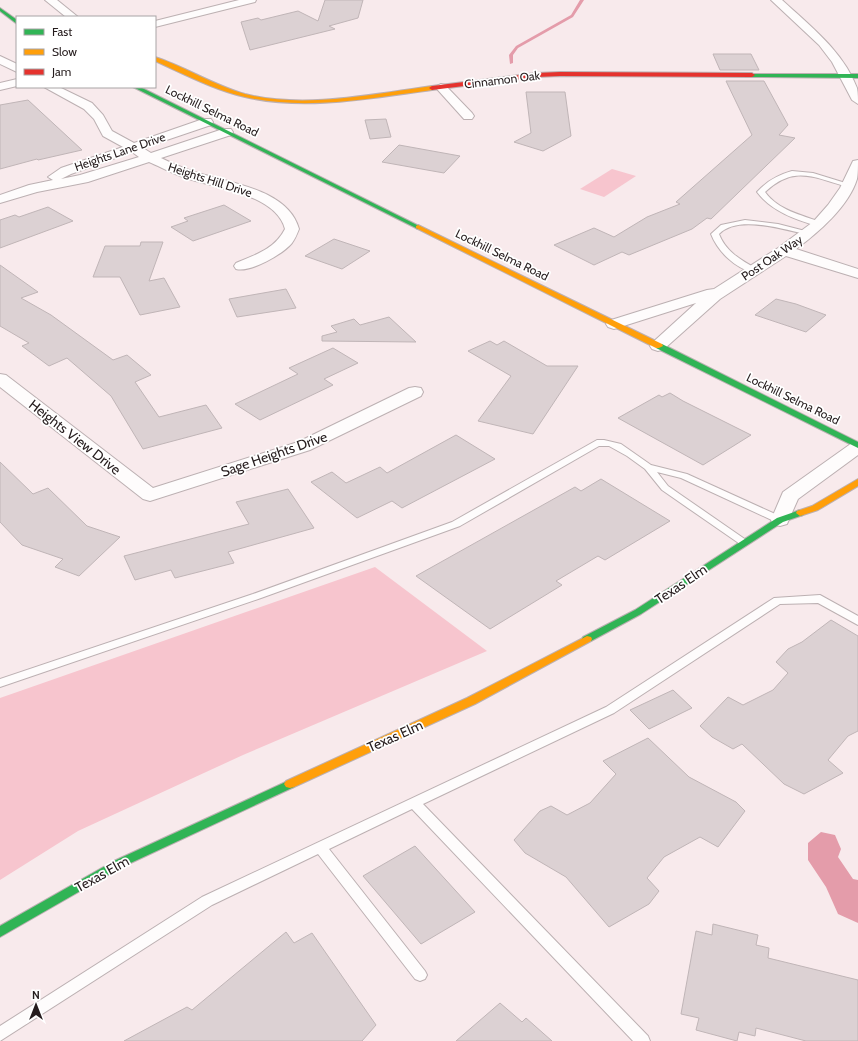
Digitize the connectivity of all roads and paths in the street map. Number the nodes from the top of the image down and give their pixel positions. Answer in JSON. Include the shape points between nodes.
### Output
{"nodes":[{"id":1,"x":50,"y":0,"type":"edge"},
{"id":2,"x":252,"y":0,"type":"edge"},
{"id":3,"x":776,"y":0,"type":"edge"},
{"id":4,"x":0,"y":9,"type":"edge"},
{"id":5,"x":72,"y":16,"type":"edge"},
{"id":6,"x":16,"y":22,"type":"edge"},
{"id":7,"x":156,"y":24,"type":"edge"},
{"id":8,"x":0,"y":59,"type":"edge"},
{"id":9,"x":156,"y":59,"type":"edge"},
{"id":10,"x":16,"y":68,"type":"edge"},
{"id":11,"x":846,"y":76,"type":"junction"},
{"id":12,"x":858,"y":76,"type":"edge"},
{"id":13,"x":16,"y":82,"type":"edge"},
{"id":14,"x":0,"y":87,"type":"edge"},
{"id":15,"x":441,"y":87,"type":"junction"},
{"id":16,"x":52,"y":88,"type":"edge"},
{"id":17,"x":138,"y":88,"type":"edge"},
{"id":18,"x":858,"y":100,"type":"edge"},
{"id":19,"x":468,"y":116,"type":"dead end"},
{"id":20,"x":207,"y":122,"type":"junction"},
{"id":21,"x":227,"y":132,"type":"junction"},
{"id":22,"x":133,"y":148,"type":"junction"},
{"id":23,"x":149,"y":157,"type":"junction"},
{"id":24,"x":858,"y":164,"type":"edge"},
{"id":25,"x":849,"y":185,"type":"junction"},
{"id":26,"x":34,"y":188,"type":"junction"},
{"id":27,"x":0,"y":199,"type":"edge"},
{"id":28,"x":813,"y":229,"type":"junction"},
{"id":29,"x":786,"y":251,"type":"junction"},
{"id":30,"x":241,"y":266,"type":"dead end"},
{"id":31,"x":754,"y":271,"type":"junction"},
{"id":32,"x":858,"y":274,"type":"edge"},
{"id":33,"x":723,"y":290,"type":"junction"},
{"id":34,"x":614,"y":324,"type":"junction"},
{"id":35,"x":658,"y":346,"type":"junction"},
{"id":36,"x":0,"y":379,"type":"edge"},
{"id":37,"x":415,"y":392,"type":"dead end"},
{"id":38,"x":858,"y":446,"type":"edge"},
{"id":39,"x":648,"y":467,"type":"junction"},
{"id":40,"x":858,"y":482,"type":"edge"},
{"id":41,"x":150,"y":495,"type":"joint"},
{"id":42,"x":780,"y":520,"type":"junction"},
{"id":43,"x":744,"y":542,"type":"junction"},
{"id":44,"x":858,"y":621,"type":"edge"},
{"id":45,"x":0,"y":683,"type":"edge"},
{"id":46,"x":414,"y":803,"type":"junction"},
{"id":47,"x":320,"y":847,"type":"junction"},
{"id":48,"x":0,"y":932,"type":"edge"},
{"id":49,"x":420,"y":975,"type":"dead end"},
{"id":50,"x":0,"y":1034,"type":"edge"},
{"id":51,"x":643,"y":1041,"type":"edge"}],
"edges":[{"from":1,"to":5,"type":"street"},
{"from":2,"to":7,"type":"street"},
{"from":3,"to":11,"type":"street","via":[[823,43]]},
{"from":4,"to":6,"type":"street"},
{"from":8,"to":10,"type":"street"},
{"from":9,"to":15,"type":"street","name":"Cinnamon Oak","via":[[229,91],[283,101],[356,98]]},
{"from":11,"to":12,"type":"street","name":"Cinnamon Oak"},
{"from":11,"to":15,"type":"street","name":"Cinnamon Oak","via":[[560,74]]},
{"from":11,"to":18,"type":"street"},
{"from":13,"to":14,"type":"street"},
{"from":15,"to":19,"type":"street"},
{"from":16,"to":22,"type":"street","name":"Heights Hill Drive","via":[[88,106],[99,118],[107,133]]},
{"from":17,"to":20,"type":"street","name":"Lockhill Selma Road"},
{"from":20,"to":21,"type":"street","name":"Lockhill Selma Road"},
{"from":20,"to":22,"type":"street","name":"Heights Lane Drive"},
{"from":21,"to":23,"type":"street","name":"Heights Lane Drive"},
{"from":21,"to":34,"type":"street","name":"Lockhill Selma Road"},
{"from":22,"to":23,"type":"street","name":"Heights Hill Drive"},
{"from":22,"to":26,"type":"street","name":"Heights Lane Drive","via":[[66,171]]},
{"from":23,"to":26,"type":"street","name":"Heights Lane Drive","via":[[83,179]]},
{"from":23,"to":30,"type":"street","name":"Heights Hill Drive","via":[[190,175],[259,196],[289,218],[292,230],[286,241],[270,254]]},
{"from":24,"to":25,"type":"street","name":"Post Oak Way"},
{"from":25,"to":28,"type":"street","name":"Post Oak Way","via":[[837,206]]},
{"from":25,"to":28,"type":"lane","via":[[796,172],[771,181],[761,192],[765,199]]},
{"from":26,"to":27,"type":"street","name":"Heights Lane Drive"},
{"from":28,"to":29,"type":"street","name":"Post Oak Way"},
{"from":28,"to":31,"type":"lane","via":[[743,223],[724,226],[715,234],[719,246]]},
{"from":29,"to":31,"type":"street","name":"Post Oak Way"},
{"from":29,"to":32,"type":"street"},
{"from":31,"to":33,"type":"street","name":"Post Oak Way"},
{"from":33,"to":34,"type":"street","name":"Post Oak Way"},
{"from":33,"to":35,"type":"street","name":"Post Oak Way","via":[[692,314]]},
{"from":34,"to":35,"type":"street","name":"Lockhill Selma Road"},
{"from":35,"to":38,"type":"street","name":"Lockhill Selma Road"},
{"from":36,"to":41,"type":"street","name":"Heights View Drive"},
{"from":37,"to":41,"type":"street","name":"Sage Heights Drive","via":[[304,446]]},
{"from":38,"to":42,"type":"street","via":[[790,496]]},
{"from":39,"to":42,"type":"lane","via":[[684,476]]},
{"from":39,"to":43,"type":"lane","via":[[665,488]]},
{"from":39,"to":45,"type":"lane","via":[[615,444],[597,443],[456,524],[257,596]]},
{"from":40,"to":42,"type":"street","name":"Texas Elm","via":[[815,508]]},
{"from":42,"to":43,"type":"street","name":"Texas Elm"},
{"from":43,"to":48,"type":"street","name":"Texas Elm","via":[[638,612],[471,701],[132,858]]},
{"from":44,"to":46,"type":"lane","via":[[820,599],[778,601],[610,710]]},
{"from":46,"to":47,"type":"lane"},
{"from":46,"to":51,"type":"lane"},
{"from":47,"to":49,"type":"lane"},
{"from":47,"to":50,"type":"lane","via":[[207,901]]}]}
